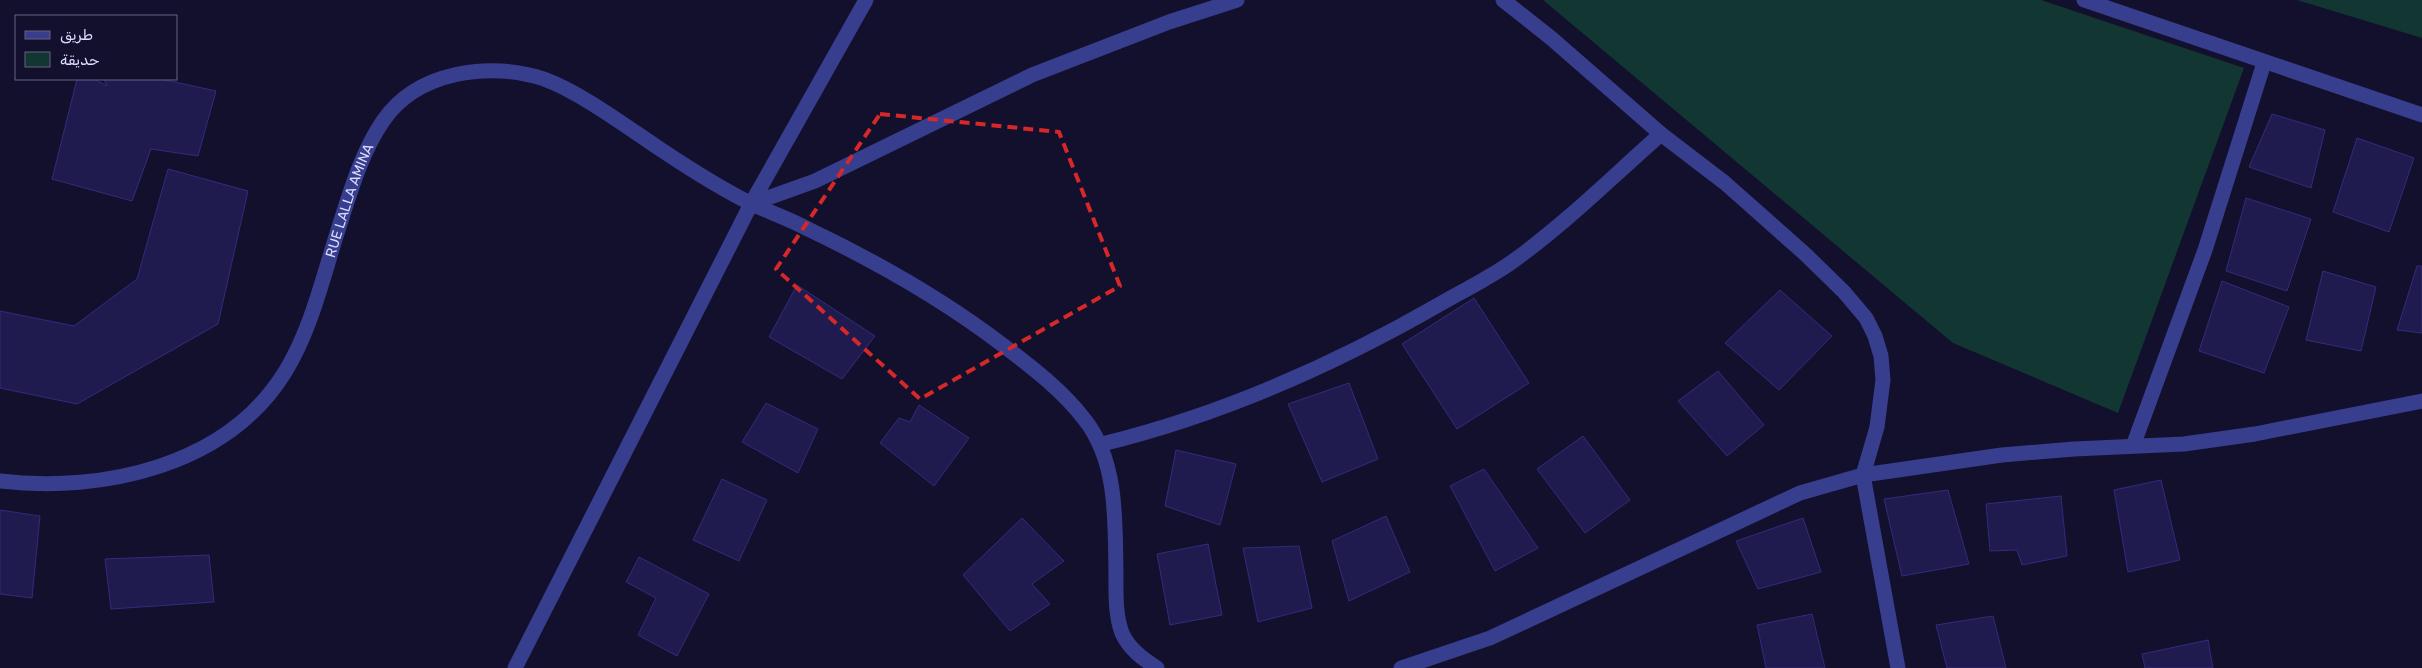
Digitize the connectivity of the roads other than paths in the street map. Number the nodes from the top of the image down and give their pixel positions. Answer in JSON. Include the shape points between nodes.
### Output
{"nodes":[{"id":1,"x":866,"y":0,"type":"edge"},
{"id":2,"x":1237,"y":0,"type":"edge"},
{"id":3,"x":1503,"y":0,"type":"edge"},
{"id":4,"x":2084,"y":0,"type":"edge"},
{"id":5,"x":2264,"y":63,"type":"junction"},
{"id":6,"x":2422,"y":115,"type":"edge"},
{"id":7,"x":1661,"y":134,"type":"junction"},
{"id":8,"x":751,"y":204,"type":"junction"},
{"id":9,"x":2422,"y":401,"type":"edge"},
{"id":10,"x":1102,"y":444,"type":"junction"},
{"id":11,"x":2133,"y":446,"type":"junction"},
{"id":12,"x":1863,"y":475,"type":"junction"},
{"id":13,"x":0,"y":480,"type":"edge"},
{"id":14,"x":515,"y":668,"type":"edge"},
{"id":15,"x":1157,"y":668,"type":"edge"},
{"id":16,"x":1401,"y":668,"type":"edge"},
{"id":17,"x":1898,"y":668,"type":"edge"}],
"edges":[{"from":1,"to":8,"type":"street"},
{"from":2,"to":8,"type":"street","via":[[1169,22],[1032,75],[815,180]]},
{"from":3,"to":7,"type":"street"},
{"from":4,"to":5,"type":"street"},
{"from":5,"to":6,"type":"street"},
{"from":5,"to":11,"type":"street","via":[[2205,250]]},
{"from":7,"to":10,"type":"street","via":[[1508,265],[1380,339],[1221,408],[1158,430]]},
{"from":7,"to":12,"type":"street","via":[[1724,183],[1804,253],[1866,318],[1881,356],[1883,380],[1877,427]]},
{"from":8,"to":10,"type":"street","name":"RUE LALLA AMINA","via":[[859,255],[936,297],[1034,368],[1085,419]]},
{"from":8,"to":13,"type":"street","name":"RUE LALLA AMINA","via":[[548,80],[492,70],[438,79],[398,103],[370,143],[302,338],[286,370],[245,421],[223,437],[158,468],[79,482]]},
{"from":8,"to":14,"type":"street"},
{"from":9,"to":11,"type":"street","via":[[2255,434],[2184,444]]},
{"from":10,"to":15,"type":"street","via":[[1111,484],[1118,620],[1131,647]]},
{"from":11,"to":12,"type":"street","via":[[2002,455]]},
{"from":12,"to":16,"type":"street","via":[[1800,493],[1490,638]]},
{"from":12,"to":17,"type":"street"}]}
